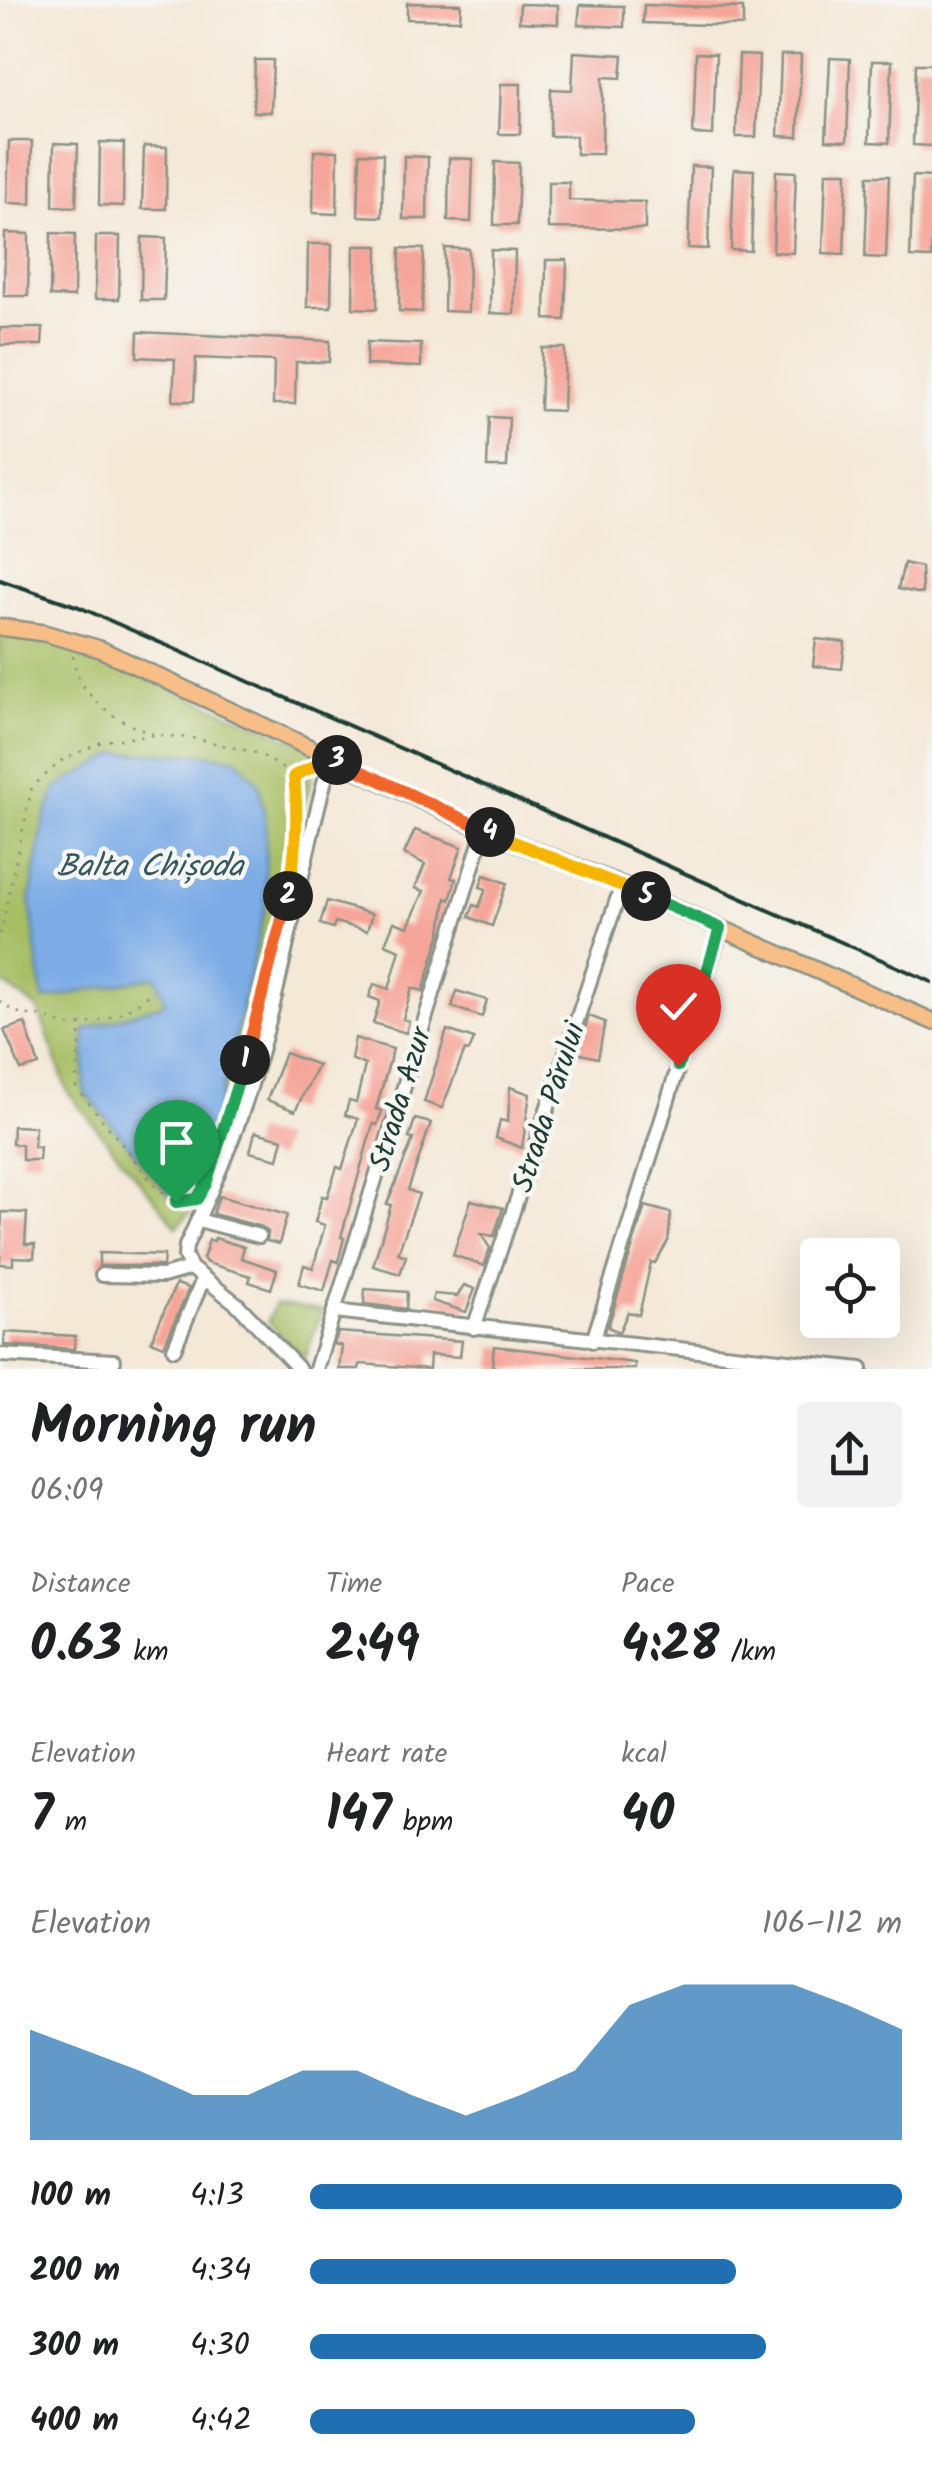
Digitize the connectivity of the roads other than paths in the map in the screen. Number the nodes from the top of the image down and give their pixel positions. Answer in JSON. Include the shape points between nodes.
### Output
{"nodes":[{"id":1,"x":0,"y":627,"type":"edge"},
{"id":2,"x":331,"y":758,"type":"junction"},
{"id":3,"x":484,"y":830,"type":"junction"},
{"id":4,"x":622,"y":885,"type":"junction"},
{"id":5,"x":720,"y":928,"type":"junction"},
{"id":6,"x":932,"y":1021,"type":"edge"},
{"id":7,"x":198,"y":1220,"type":"junction"},
{"id":8,"x":259,"y":1236,"type":"dead end"},
{"id":9,"x":192,"y":1268,"type":"junction"},
{"id":10,"x":102,"y":1275,"type":"dead end"},
{"id":11,"x":203,"y":1279,"type":"junction"},
{"id":12,"x":334,"y":1312,"type":"junction"},
{"id":13,"x":474,"y":1328,"type":"junction"},
{"id":14,"x":593,"y":1341,"type":"junction"},
{"id":15,"x":174,"y":1349,"type":"dead end"},
{"id":16,"x":0,"y":1355,"type":"edge"},
{"id":17,"x":114,"y":1360,"type":"dead end"},
{"id":18,"x":299,"y":1369,"type":"edge"},
{"id":19,"x":316,"y":1369,"type":"edge"},
{"id":20,"x":862,"y":1369,"type":"edge"}],
"edges":[{"from":1,"to":2,"type":"main road","via":[[71,640],[141,666]]},
{"from":2,"to":3,"type":"main road"},
{"from":2,"to":7,"type":"street","via":[[242,1112]]},
{"from":3,"to":4,"type":"main road"},
{"from":3,"to":12,"type":"street","name":"Strada Azur"},
{"from":4,"to":5,"type":"main road"},
{"from":4,"to":13,"type":"street","name":"Strada Părului"},
{"from":5,"to":6,"type":"main road"},
{"from":5,"to":14,"type":"street"},
{"from":7,"to":8,"type":"street"},
{"from":7,"to":9,"type":"street","via":[[186,1246]]},
{"from":9,"to":10,"type":"street","via":[[162,1276]]},
{"from":9,"to":11,"type":"street"},
{"from":11,"to":15,"type":"street"},
{"from":11,"to":18,"type":"street","via":[[237,1304]]},
{"from":12,"to":13,"type":"street"},
{"from":12,"to":19,"type":"street","name":"Strada Azur"},
{"from":13,"to":14,"type":"street"},
{"from":14,"to":20,"type":"street"},
{"from":16,"to":17,"type":"street"}]}
